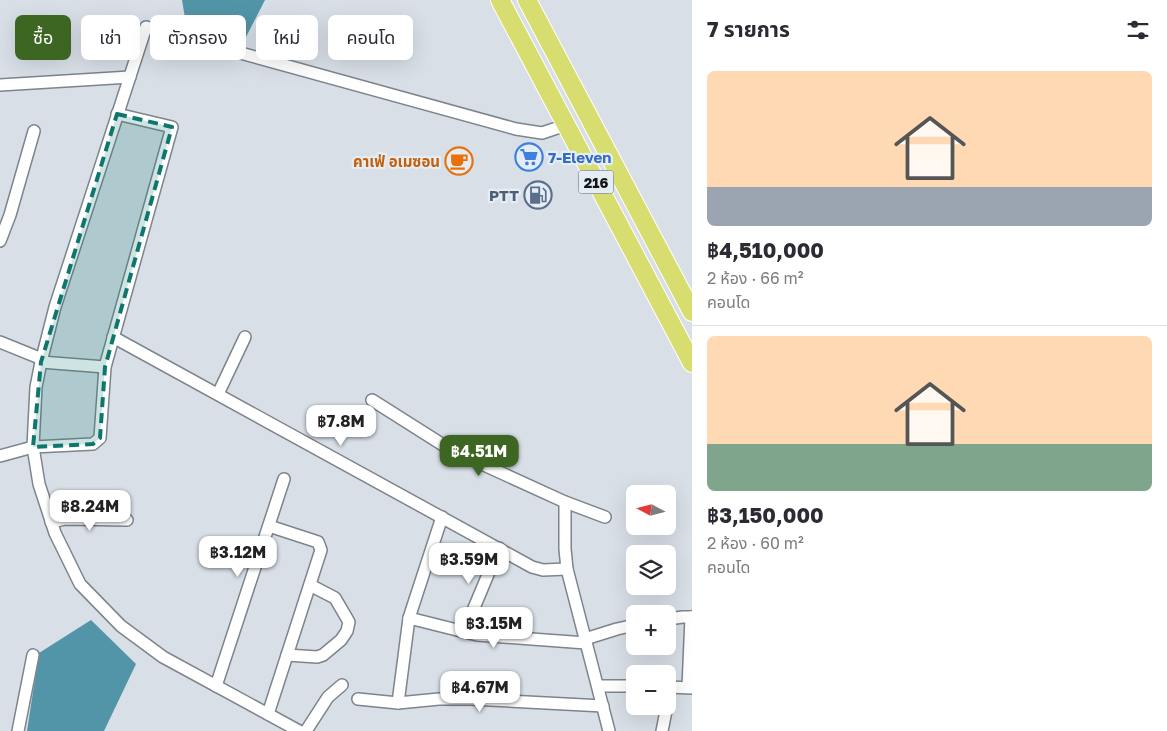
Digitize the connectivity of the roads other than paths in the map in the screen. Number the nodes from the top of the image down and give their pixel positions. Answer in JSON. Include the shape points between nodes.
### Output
{"nodes":[{"id":1,"x":500,"y":0,"type":"edge"},
{"id":2,"x":527,"y":0,"type":"edge"},
{"id":3,"x":126,"y":77,"type":"junction"},
{"id":4,"x":0,"y":85,"type":"edge"},
{"id":5,"x":118,"y":114,"type":"junction"},
{"id":6,"x":566,"y":125,"type":"junction"},
{"id":7,"x":34,"y":131,"type":"dead end"},
{"id":8,"x":5,"y":213,"type":"edge"},
{"id":9,"x":0,"y":241,"type":"edge"},
{"id":10,"x":692,"y":312,"type":"edge"},
{"id":11,"x":113,"y":337,"type":"junction"},
{"id":12,"x":245,"y":337,"type":"dead end"},
{"id":13,"x":0,"y":342,"type":"edge"},
{"id":14,"x":41,"y":361,"type":"junction"},
{"id":15,"x":692,"y":363,"type":"edge"},
{"id":16,"x":105,"y":366,"type":"junction"},
{"id":17,"x":218,"y":394,"type":"junction"},
{"id":18,"x":372,"y":400,"type":"dead end"},
{"id":19,"x":33,"y":447,"type":"junction"},
{"id":20,"x":0,"y":456,"type":"edge"},
{"id":21,"x":284,"y":479,"type":"dead end"},
{"id":22,"x":565,"y":502,"type":"junction"},
{"id":23,"x":442,"y":517,"type":"junction"},
{"id":24,"x":605,"y":517,"type":"dead end"},
{"id":25,"x":127,"y":520,"type":"dead end"},
{"id":26,"x":51,"y":522,"type":"junction"},
{"id":27,"x":269,"y":526,"type":"junction"},
{"id":28,"x":499,"y":548,"type":"junction"},
{"id":29,"x":567,"y":569,"type":"junction"},
{"id":30,"x":310,"y":585,"type":"junction"},
{"id":31,"x":676,"y":617,"type":"edge"},
{"id":32,"x":692,"y":617,"type":"edge"},
{"id":33,"x":409,"y":618,"type":"junction"},
{"id":34,"x":626,"y":627,"type":"edge"},
{"id":35,"x":464,"y":632,"type":"junction"},
{"id":36,"x":586,"y":641,"type":"junction"},
{"id":37,"x":33,"y":655,"type":"dead end"},
{"id":38,"x":287,"y":655,"type":"junction"},
{"id":39,"x":342,"y":685,"type":"dead end"},
{"id":40,"x":216,"y":686,"type":"junction"},
{"id":41,"x":598,"y":686,"type":"junction"},
{"id":42,"x":626,"y":686,"type":"edge"},
{"id":43,"x":676,"y":687,"type":"edge"},
{"id":44,"x":690,"y":687,"type":"edge"},
{"id":45,"x":358,"y":699,"type":"dead end"},
{"id":46,"x":398,"y":703,"type":"junction"},
{"id":47,"x":603,"y":706,"type":"junction"},
{"id":48,"x":268,"y":714,"type":"junction"},
{"id":49,"x":665,"y":715,"type":"edge"},
{"id":50,"x":18,"y":731,"type":"edge"},
{"id":51,"x":298,"y":731,"type":"edge"},
{"id":52,"x":306,"y":731,"type":"edge"},
{"id":53,"x":610,"y":731,"type":"edge"},
{"id":54,"x":662,"y":731,"type":"edge"}],
"edges":[{"from":1,"to":6,"type":"main road","number":"216"},
{"from":2,"to":10,"type":"main road","number":"216"},
{"from":3,"to":4,"type":"street"},
{"from":3,"to":5,"type":"street"},
{"from":3,"to":6,"type":"street","via":[[146,27],[516,129],[542,133]]},
{"from":5,"to":11,"type":"street","via":[[172,127]]},
{"from":5,"to":14,"type":"street","via":[[55,307]]},
{"from":6,"to":15,"type":"main road","number":"216"},
{"from":7,"to":8,"type":"street"},
{"from":8,"to":9,"type":"street"},
{"from":11,"to":16,"type":"street"},
{"from":11,"to":17,"type":"street"},
{"from":12,"to":17,"type":"street"},
{"from":13,"to":14,"type":"street"},
{"from":14,"to":16,"type":"street"},
{"from":14,"to":19,"type":"street"},
{"from":16,"to":19,"type":"street","via":[[100,438],[93,444]]},
{"from":17,"to":23,"type":"street"},
{"from":18,"to":22,"type":"street","via":[[451,450]]},
{"from":19,"to":20,"type":"street"},
{"from":19,"to":26,"type":"street","via":[[38,484]]},
{"from":21,"to":27,"type":"street"},
{"from":22,"to":24,"type":"street"},
{"from":22,"to":29,"type":"street"},
{"from":23,"to":28,"type":"street"},
{"from":23,"to":33,"type":"street"},
{"from":25,"to":26,"type":"street","via":[[65,519]]},
{"from":26,"to":40,"type":"street","via":[[80,584],[122,626],[163,657]]},
{"from":27,"to":30,"type":"street","via":[[318,542],[322,550]]},
{"from":27,"to":40,"type":"street"},
{"from":28,"to":29,"type":"street","via":[[532,567]]},
{"from":28,"to":35,"type":"street"},
{"from":29,"to":36,"type":"street"},
{"from":30,"to":38,"type":"street"},
{"from":30,"to":38,"type":"street","via":[[335,598],[349,622],[347,631],[342,640],[317,657]]},
{"from":31,"to":32,"type":"street"},
{"from":32,"to":44,"type":"street"},
{"from":33,"to":35,"type":"street"},
{"from":33,"to":46,"type":"street"},
{"from":34,"to":36,"type":"street"},
{"from":35,"to":36,"type":"street"},
{"from":36,"to":41,"type":"street"},
{"from":37,"to":50,"type":"street"},
{"from":38,"to":48,"type":"street"},
{"from":39,"to":52,"type":"street","via":[[328,697]]},
{"from":40,"to":48,"type":"street"},
{"from":41,"to":42,"type":"street"},
{"from":41,"to":47,"type":"street"},
{"from":43,"to":44,"type":"street"},
{"from":45,"to":46,"type":"street"},
{"from":46,"to":47,"type":"street","via":[[471,699]]},
{"from":47,"to":53,"type":"street"},
{"from":48,"to":51,"type":"street"},
{"from":49,"to":54,"type":"street"}]}
